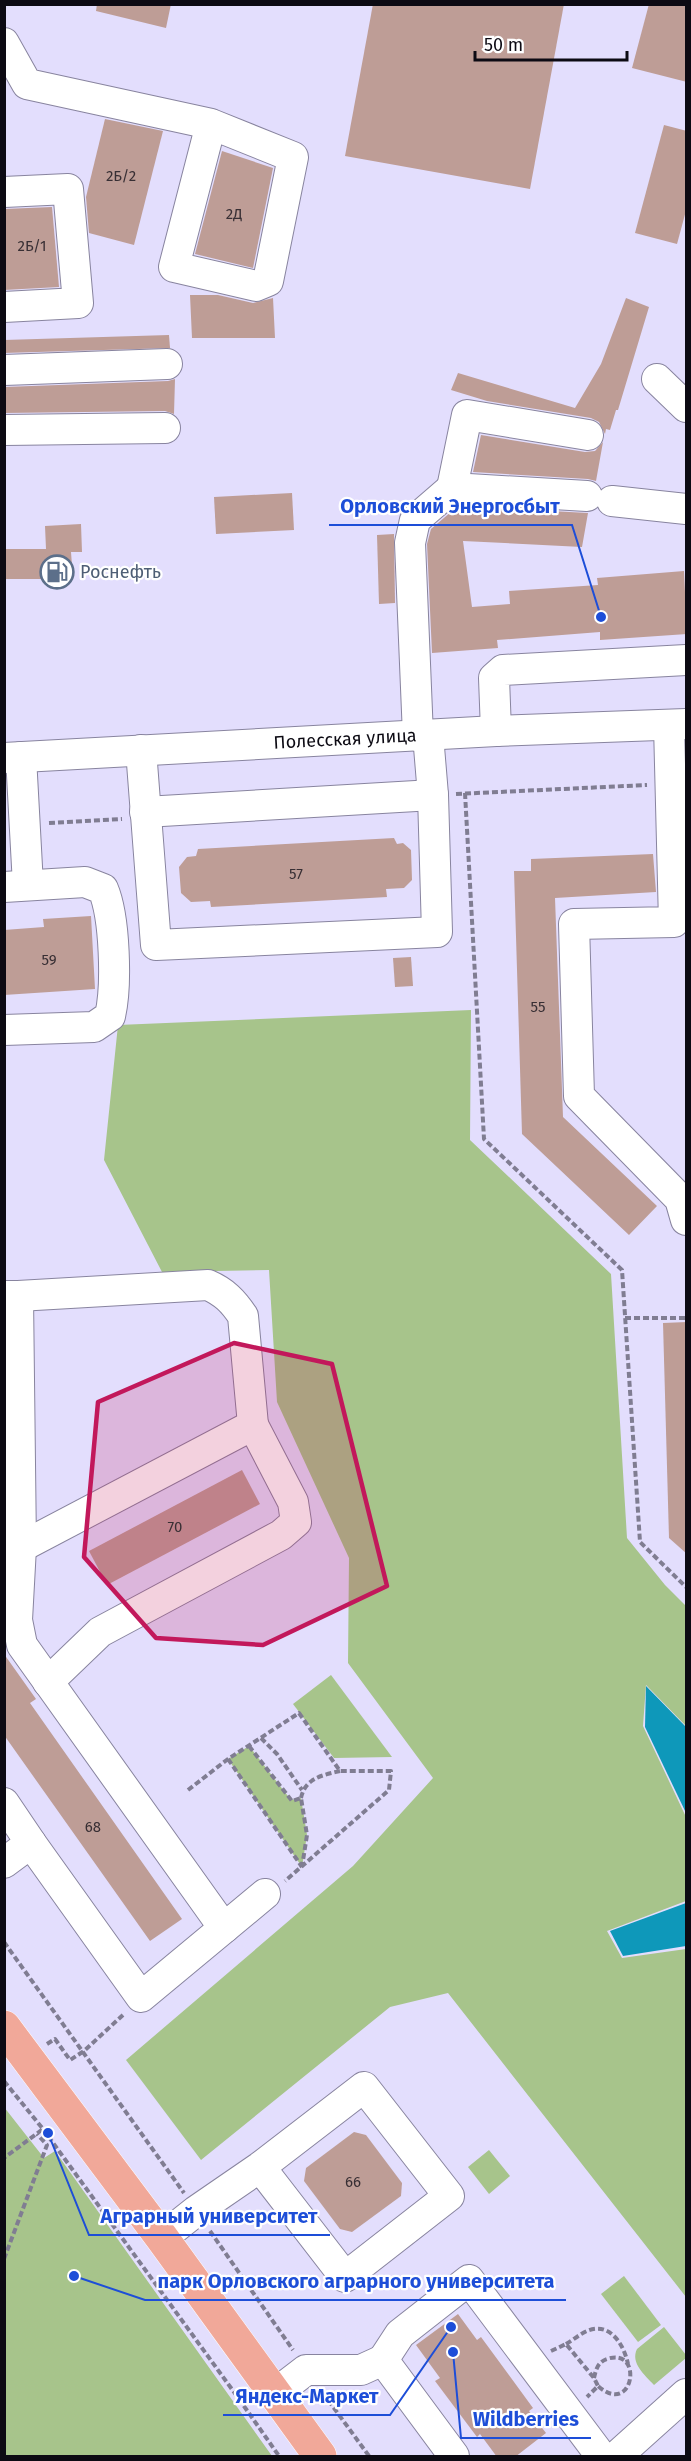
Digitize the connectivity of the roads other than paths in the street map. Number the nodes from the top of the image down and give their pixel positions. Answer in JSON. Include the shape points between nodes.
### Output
{"nodes":[{"id":1,"x":4,"y":43,"type":"edge"},
{"id":2,"x":211,"y":124,"type":"junction"},
{"id":3,"x":4,"y":192,"type":"edge"},
{"id":4,"x":4,"y":307,"type":"edge"},
{"id":5,"x":167,"y":364,"type":"dead end"},
{"id":6,"x":4,"y":370,"type":"edge"},
{"id":7,"x":657,"y":379,"type":"dead end"},
{"id":8,"x":687,"y":407,"type":"edge"},
{"id":9,"x":165,"y":428,"type":"dead end"},
{"id":10,"x":4,"y":430,"type":"edge"},
{"id":11,"x":588,"y":435,"type":"dead end"},
{"id":12,"x":453,"y":488,"type":"junction"},
{"id":13,"x":687,"y":509,"type":"edge"},
{"id":14,"x":687,"y":660,"type":"edge"},
{"id":15,"x":678,"y":725,"type":"edge"},
{"id":16,"x":496,"y":731,"type":"junction"},
{"id":17,"x":423,"y":735,"type":"junction"},
{"id":18,"x":141,"y":750,"type":"junction"},
{"id":19,"x":13,"y":758,"type":"edge"},
{"id":20,"x":433,"y":795,"type":"junction"},
{"id":21,"x":676,"y":799,"type":"edge"},
{"id":22,"x":145,"y":815,"type":"junction"},
{"id":23,"x":14,"y":825,"type":"edge"},
{"id":24,"x":16,"y":886,"type":"edge"},
{"id":25,"x":4,"y":1030,"type":"edge"},
{"id":26,"x":687,"y":1220,"type":"edge"},
{"id":27,"x":11,"y":1296,"type":"edge"},
{"id":28,"x":253,"y":1425,"type":"junction"},
{"id":29,"x":21,"y":1547,"type":"junction"},
{"id":30,"x":48,"y":1682,"type":"junction"},
{"id":31,"x":4,"y":1803,"type":"edge"},
{"id":32,"x":31,"y":1843,"type":"junction"},
{"id":33,"x":4,"y":1863,"type":"edge"},
{"id":34,"x":265,"y":1894,"type":"road end"},
{"id":35,"x":224,"y":1928,"type":"junction"},
{"id":36,"x":4,"y":2027,"type":"edge"},
{"id":37,"x":260,"y":2168,"type":"junction"},
{"id":38,"x":162,"y":2238,"type":"junction"},
{"id":39,"x":384,"y":2360,"type":"junction"},
{"id":40,"x":276,"y":2393,"type":"junction"},
{"id":41,"x":687,"y":2394,"type":"edge"},
{"id":42,"x":320,"y":2457,"type":"edge"},
{"id":43,"x":454,"y":2457,"type":"edge"},
{"id":44,"x":601,"y":2457,"type":"edge"},
{"id":45,"x":617,"y":2457,"type":"edge"}],
"edges":[{"from":1,"to":2,"type":"street","via":[[27,84]]},
{"from":2,"to":2,"type":"street","via":[[174,267],[256,286],[268,281],[293,157]]},
{"from":3,"to":4,"type":"street","via":[[68,189],[78,303]]},
{"from":5,"to":6,"type":"street"},
{"from":7,"to":8,"type":"street"},
{"from":9,"to":10,"type":"street"},
{"from":11,"to":12,"type":"street","via":[[467,415]]},
{"from":12,"to":13,"type":"street"},
{"from":12,"to":17,"type":"street","via":[[415,520],[410,543]]},
{"from":14,"to":16,"type":"street","via":[[503,670],[494,678]]},
{"from":15,"to":16,"type":"street","name":"Полесская улица"},
{"from":15,"to":21,"type":"street"},
{"from":16,"to":17,"type":"street","name":"Полесская улица"},
{"from":17,"to":18,"type":"street","name":"Полесская улица"},
{"from":17,"to":20,"type":"street"},
{"from":18,"to":19,"type":"street","name":"Полесская улица"},
{"from":18,"to":22,"type":"street"},
{"from":19,"to":23,"type":"street"},
{"from":20,"to":22,"type":"street"},
{"from":20,"to":22,"type":"street","via":[[437,932],[156,945]]},
{"from":21,"to":26,"type":"street","via":[[674,922],[574,924],[579,1096],[680,1199]]},
{"from":23,"to":24,"type":"street"},
{"from":24,"to":25,"type":"street","via":[[84,882],[103,889],[110,905],[114,998],[110,1016],[94,1027]]},
{"from":27,"to":28,"type":"street","via":[[208,1285],[221,1291],[243,1316]]},
{"from":27,"to":29,"type":"street"},
{"from":28,"to":29,"type":"street"},
{"from":28,"to":30,"type":"street","via":[[293,1502],[296,1522],[281,1535],[100,1632]]},
{"from":29,"to":30,"type":"street","via":[[17,1620],[22,1645]]},
{"from":30,"to":35,"type":"street"},
{"from":31,"to":32,"type":"street"},
{"from":32,"to":33,"type":"street"},
{"from":32,"to":35,"type":"street","via":[[141,1997]]},
{"from":34,"to":35,"type":"street"},
{"from":36,"to":38,"type":"main road"},
{"from":37,"to":37,"type":"street","via":[[364,2087],[449,2196],[345,2277]]},
{"from":37,"to":38,"type":"street"},
{"from":38,"to":40,"type":"main road"},
{"from":39,"to":40,"type":"street","via":[[361,2370],[306,2370]]},
{"from":39,"to":43,"type":"street"},
{"from":39,"to":44,"type":"street","via":[[400,2334],[469,2280]]},
{"from":40,"to":42,"type":"main road"},
{"from":41,"to":45,"type":"street"}]}
